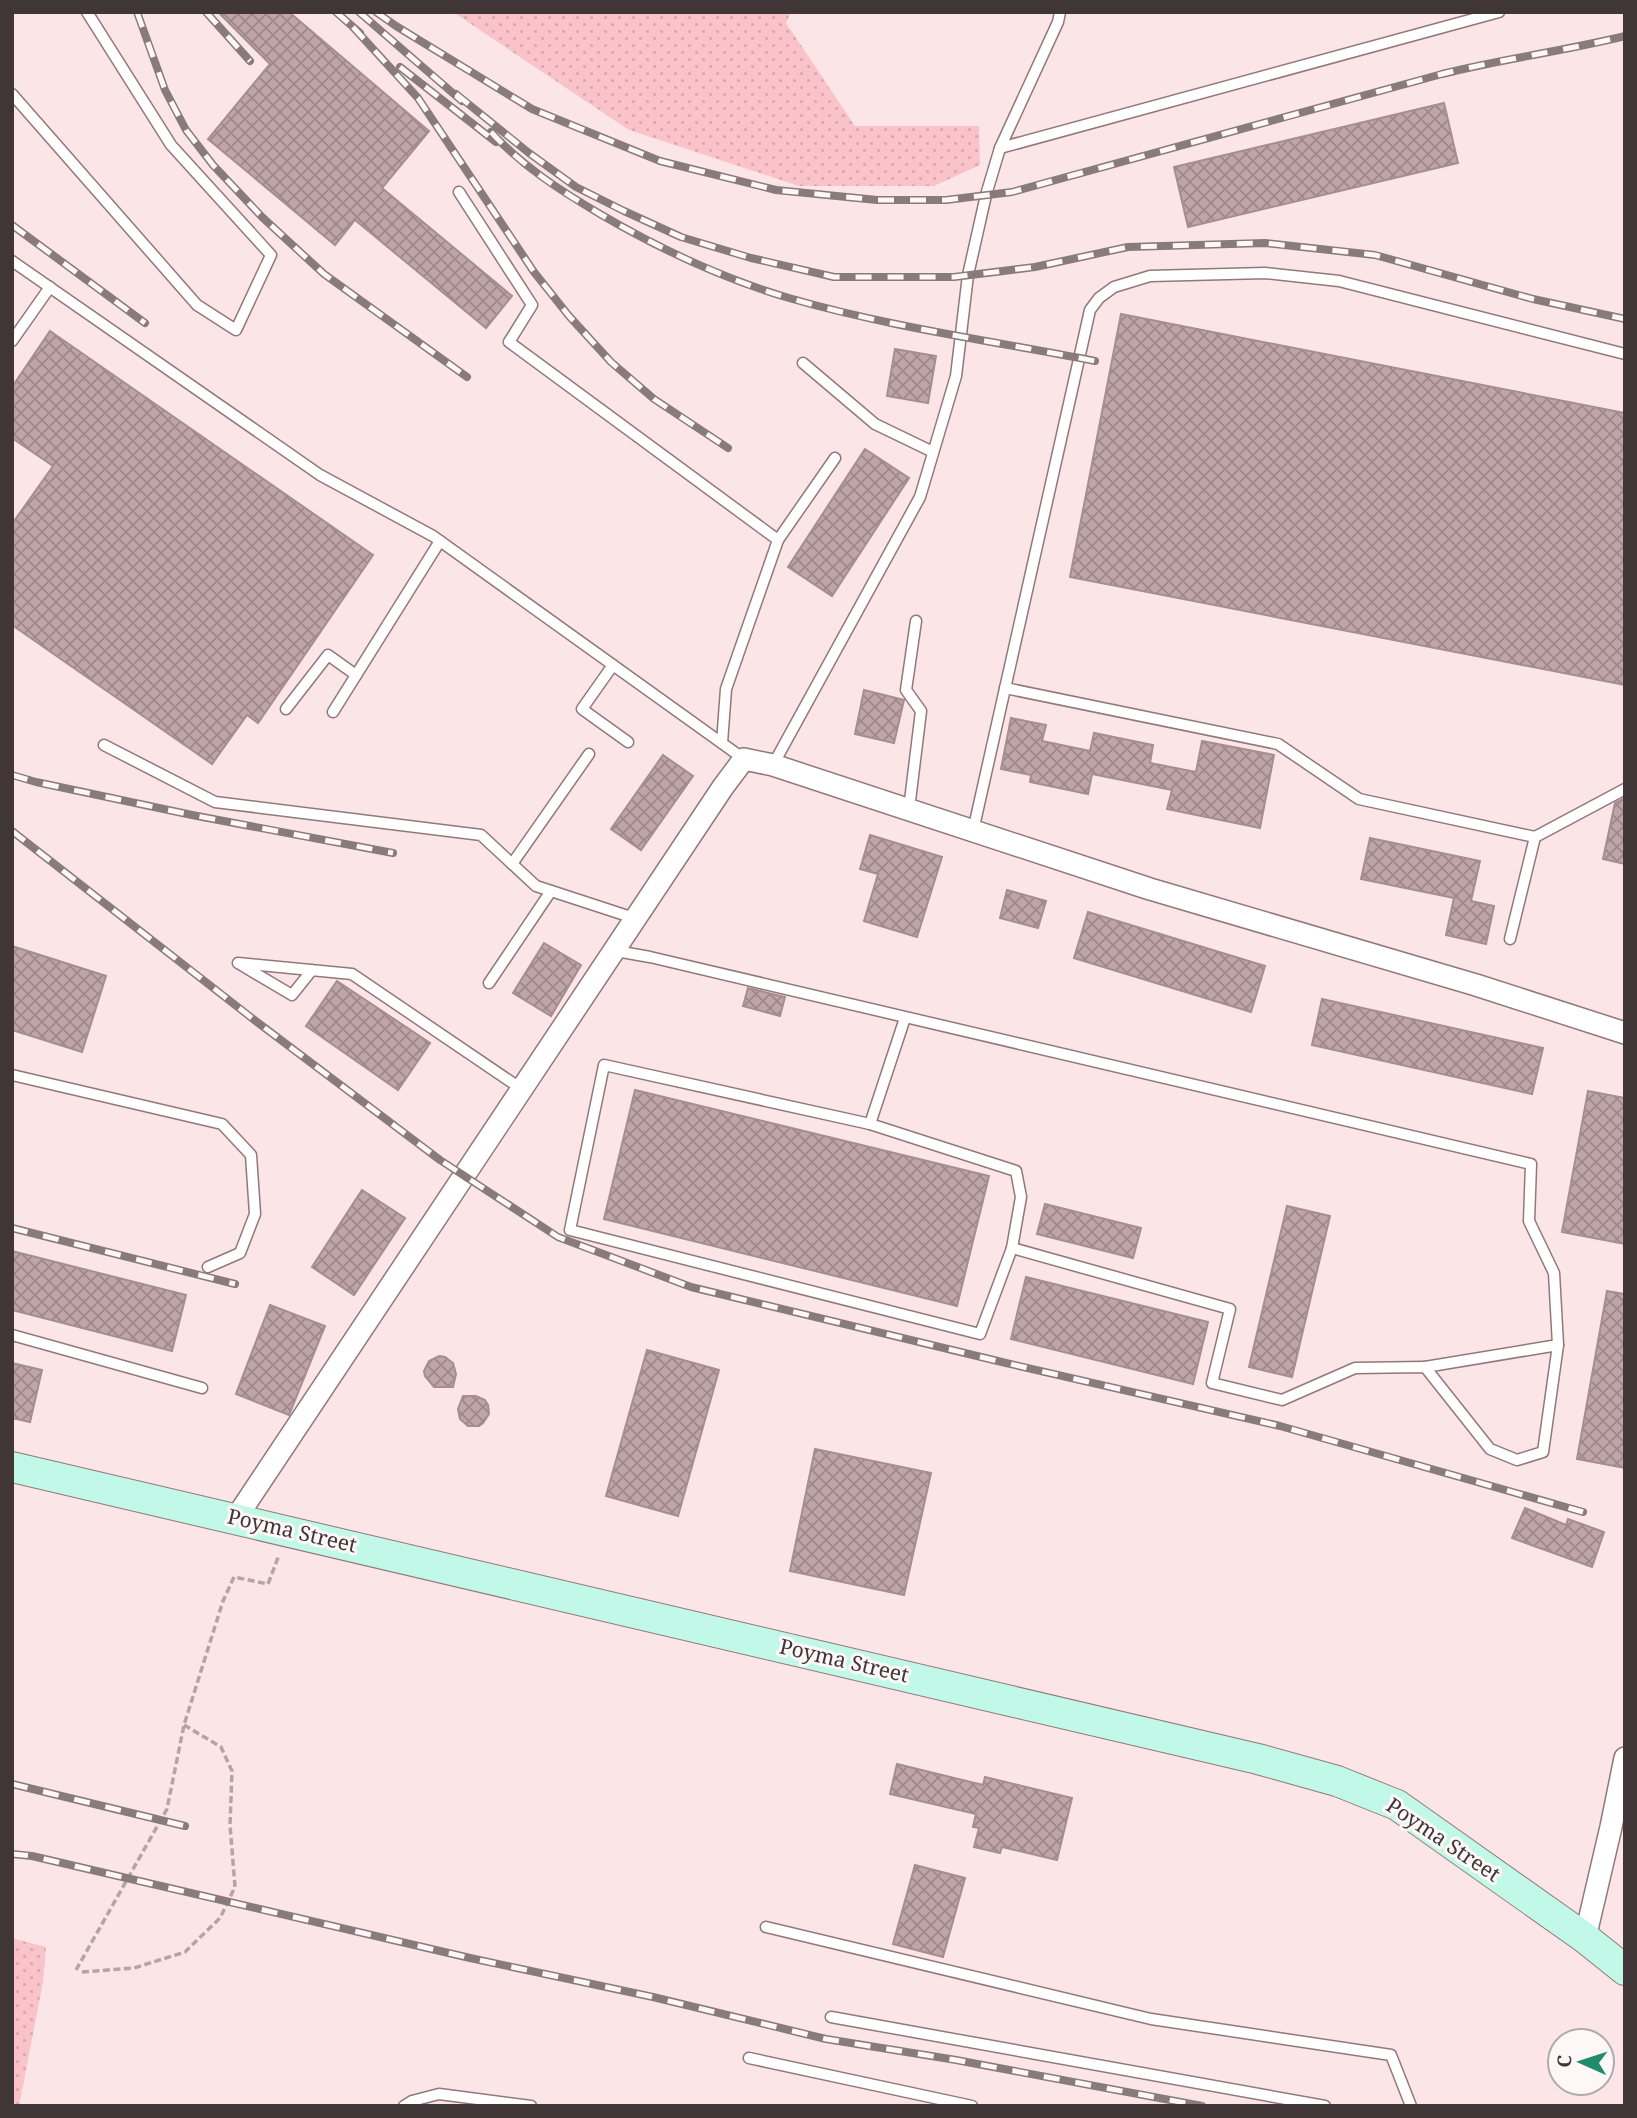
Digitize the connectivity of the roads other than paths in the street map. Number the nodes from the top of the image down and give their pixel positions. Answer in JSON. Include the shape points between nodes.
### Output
{"nodes":[{"id":1,"x":87,"y":12,"type":"edge"},
{"id":2,"x":1060,"y":12,"type":"edge"},
{"id":3,"x":1499,"y":12,"type":"edge"},
{"id":4,"x":12,"y":94,"type":"edge"},
{"id":5,"x":1000,"y":148,"type":"junction"},
{"id":6,"x":459,"y":192,"type":"dead end"},
{"id":7,"x":12,"y":261,"type":"edge"},
{"id":8,"x":50,"y":287,"type":"junction"},
{"id":9,"x":12,"y":341,"type":"edge"},
{"id":10,"x":1625,"y":354,"type":"edge"},
{"id":11,"x":803,"y":363,"type":"dead end"},
{"id":12,"x":933,"y":452,"type":"junction"},
{"id":13,"x":835,"y":458,"type":"dead end"},
{"id":14,"x":778,"y":540,"type":"junction"},
{"id":15,"x":440,"y":541,"type":"junction"},
{"id":16,"x":916,"y":621,"type":"dead end"},
{"id":17,"x":613,"y":665,"type":"junction"},
{"id":18,"x":356,"y":676,"type":"junction"},
{"id":19,"x":1005,"y":688,"type":"junction"},
{"id":20,"x":286,"y":709,"type":"dead end"},
{"id":21,"x":333,"y":712,"type":"dead end"},
{"id":22,"x":628,"y":742,"type":"dead end"},
{"id":23,"x":722,"y":743,"type":"junction"},
{"id":24,"x":104,"y":745,"type":"dead end"},
{"id":25,"x":589,"y":754,"type":"dead end"},
{"id":26,"x":744,"y":759,"type":"junction"},
{"id":27,"x":773,"y":765,"type":"junction"},
{"id":28,"x":1625,"y":789,"type":"edge"},
{"id":29,"x":909,"y":809,"type":"junction"},
{"id":30,"x":973,"y":831,"type":"junction"},
{"id":31,"x":1535,"y":837,"type":"junction"},
{"id":32,"x":512,"y":864,"type":"junction"},
{"id":33,"x":551,"y":891,"type":"junction"},
{"id":34,"x":637,"y":919,"type":"junction"},
{"id":35,"x":1510,"y":939,"type":"dead end"},
{"id":36,"x":616,"y":951,"type":"junction"},
{"id":37,"x":312,"y":970,"type":"junction"},
{"id":38,"x":489,"y":983,"type":"dead end"},
{"id":39,"x":905,"y":1018,"type":"junction"},
{"id":40,"x":1625,"y":1033,"type":"edge"},
{"id":41,"x":12,"y":1075,"type":"edge"},
{"id":42,"x":523,"y":1090,"type":"junction"},
{"id":43,"x":870,"y":1124,"type":"junction"},
{"id":44,"x":1012,"y":1248,"type":"junction"},
{"id":45,"x":208,"y":1268,"type":"dead end"},
{"id":46,"x":12,"y":1335,"type":"edge"},
{"id":47,"x":1558,"y":1345,"type":"junction"},
{"id":48,"x":1424,"y":1367,"type":"junction"},
{"id":49,"x":202,"y":1388,"type":"dead end"},
{"id":50,"x":12,"y":1467,"type":"edge"},
{"id":51,"x":236,"y":1518,"type":"junction"},
{"id":52,"x":1625,"y":1758,"type":"edge"},
{"id":53,"x":766,"y":1927,"type":"dead end"},
{"id":54,"x":1584,"y":1938,"type":"junction"},
{"id":55,"x":1625,"y":1970,"type":"edge"},
{"id":56,"x":831,"y":2017,"type":"dead end"},
{"id":57,"x":748,"y":2058,"type":"dead end"},
{"id":58,"x":404,"y":2106,"type":"edge"},
{"id":59,"x":531,"y":2106,"type":"edge"},
{"id":60,"x":972,"y":2106,"type":"edge"},
{"id":61,"x":1325,"y":2106,"type":"edge"},
{"id":62,"x":1411,"y":2106,"type":"edge"}],
"edges":[{"from":1,"to":4,"type":"lane","via":[[172,145],[271,256],[236,330],[197,304]]},
{"from":2,"to":5,"type":"lane"},
{"from":3,"to":5,"type":"lane"},
{"from":5,"to":12,"type":"lane","via":[[968,275],[956,376]]},
{"from":6,"to":14,"type":"lane","via":[[532,305],[509,342]]},
{"from":7,"to":8,"type":"lane"},
{"from":8,"to":9,"type":"lane"},
{"from":8,"to":15,"type":"lane","via":[[320,475]]},
{"from":10,"to":19,"type":"lane","via":[[1339,281],[1212,273],[1150,276],[1114,287],[1090,310]]},
{"from":11,"to":12,"type":"lane","via":[[874,424]]},
{"from":12,"to":27,"type":"lane","via":[[920,497]]},
{"from":13,"to":14,"type":"lane"},
{"from":14,"to":23,"type":"lane","via":[[726,689]]},
{"from":15,"to":17,"type":"lane"},
{"from":15,"to":18,"type":"lane"},
{"from":16,"to":29,"type":"lane","via":[[906,690],[921,711]]},
{"from":17,"to":22,"type":"lane","via":[[583,709]]},
{"from":17,"to":23,"type":"lane"},
{"from":18,"to":20,"type":"lane","via":[[328,655]]},
{"from":18,"to":21,"type":"lane"},
{"from":19,"to":30,"type":"lane"},
{"from":19,"to":31,"type":"lane","via":[[1278,744],[1359,799]]},
{"from":23,"to":26,"type":"lane"},
{"from":24,"to":32,"type":"lane","via":[[215,802],[481,835]]},
{"from":25,"to":32,"type":"lane"},
{"from":26,"to":27,"type":"street"},
{"from":26,"to":34,"type":"street"},
{"from":27,"to":29,"type":"street"},
{"from":28,"to":31,"type":"lane"},
{"from":29,"to":30,"type":"street"},
{"from":30,"to":40,"type":"street"},
{"from":31,"to":35,"type":"lane"},
{"from":32,"to":33,"type":"lane","via":[[536,886]]},
{"from":33,"to":34,"type":"lane"},
{"from":33,"to":38,"type":"lane"},
{"from":34,"to":36,"type":"street"},
{"from":36,"to":39,"type":"lane"},
{"from":36,"to":42,"type":"street"},
{"from":37,"to":37,"type":"lane","via":[[275,966],[238,963],[292,995]]},
{"from":37,"to":42,"type":"lane","via":[[352,974]]},
{"from":39,"to":43,"type":"lane"},
{"from":39,"to":47,"type":"lane","via":[[1531,1164],[1529,1221],[1554,1272]]},
{"from":41,"to":45,"type":"lane","via":[[222,1124],[251,1155],[255,1214],[240,1253]]},
{"from":42,"to":51,"type":"street"},
{"from":43,"to":44,"type":"lane","via":[[1016,1171],[1021,1197]]},
{"from":43,"to":44,"type":"lane","via":[[604,1065],[570,1230],[980,1334]]},
{"from":44,"to":48,"type":"lane","via":[[1230,1309],[1212,1383],[1282,1400],[1355,1368]]},
{"from":46,"to":49,"type":"lane"},
{"from":47,"to":48,"type":"lane"},
{"from":47,"to":48,"type":"lane","via":[[1543,1452],[1517,1460],[1490,1449]]},
{"from":50,"to":51,"type":"main road","name":"Poyma Street"},
{"from":51,"to":54,"type":"main road","name":"Poyma Street","via":[[1337,1781],[1398,1805]]},
{"from":52,"to":54,"type":"street"},
{"from":53,"to":62,"type":"lane","via":[[1151,2019],[1391,2055]]},
{"from":54,"to":55,"type":"main road","name":"Poyma Street"},
{"from":56,"to":61,"type":"lane"},
{"from":57,"to":60,"type":"lane"},
{"from":58,"to":59,"type":"lane","via":[[439,2094]]}]}
